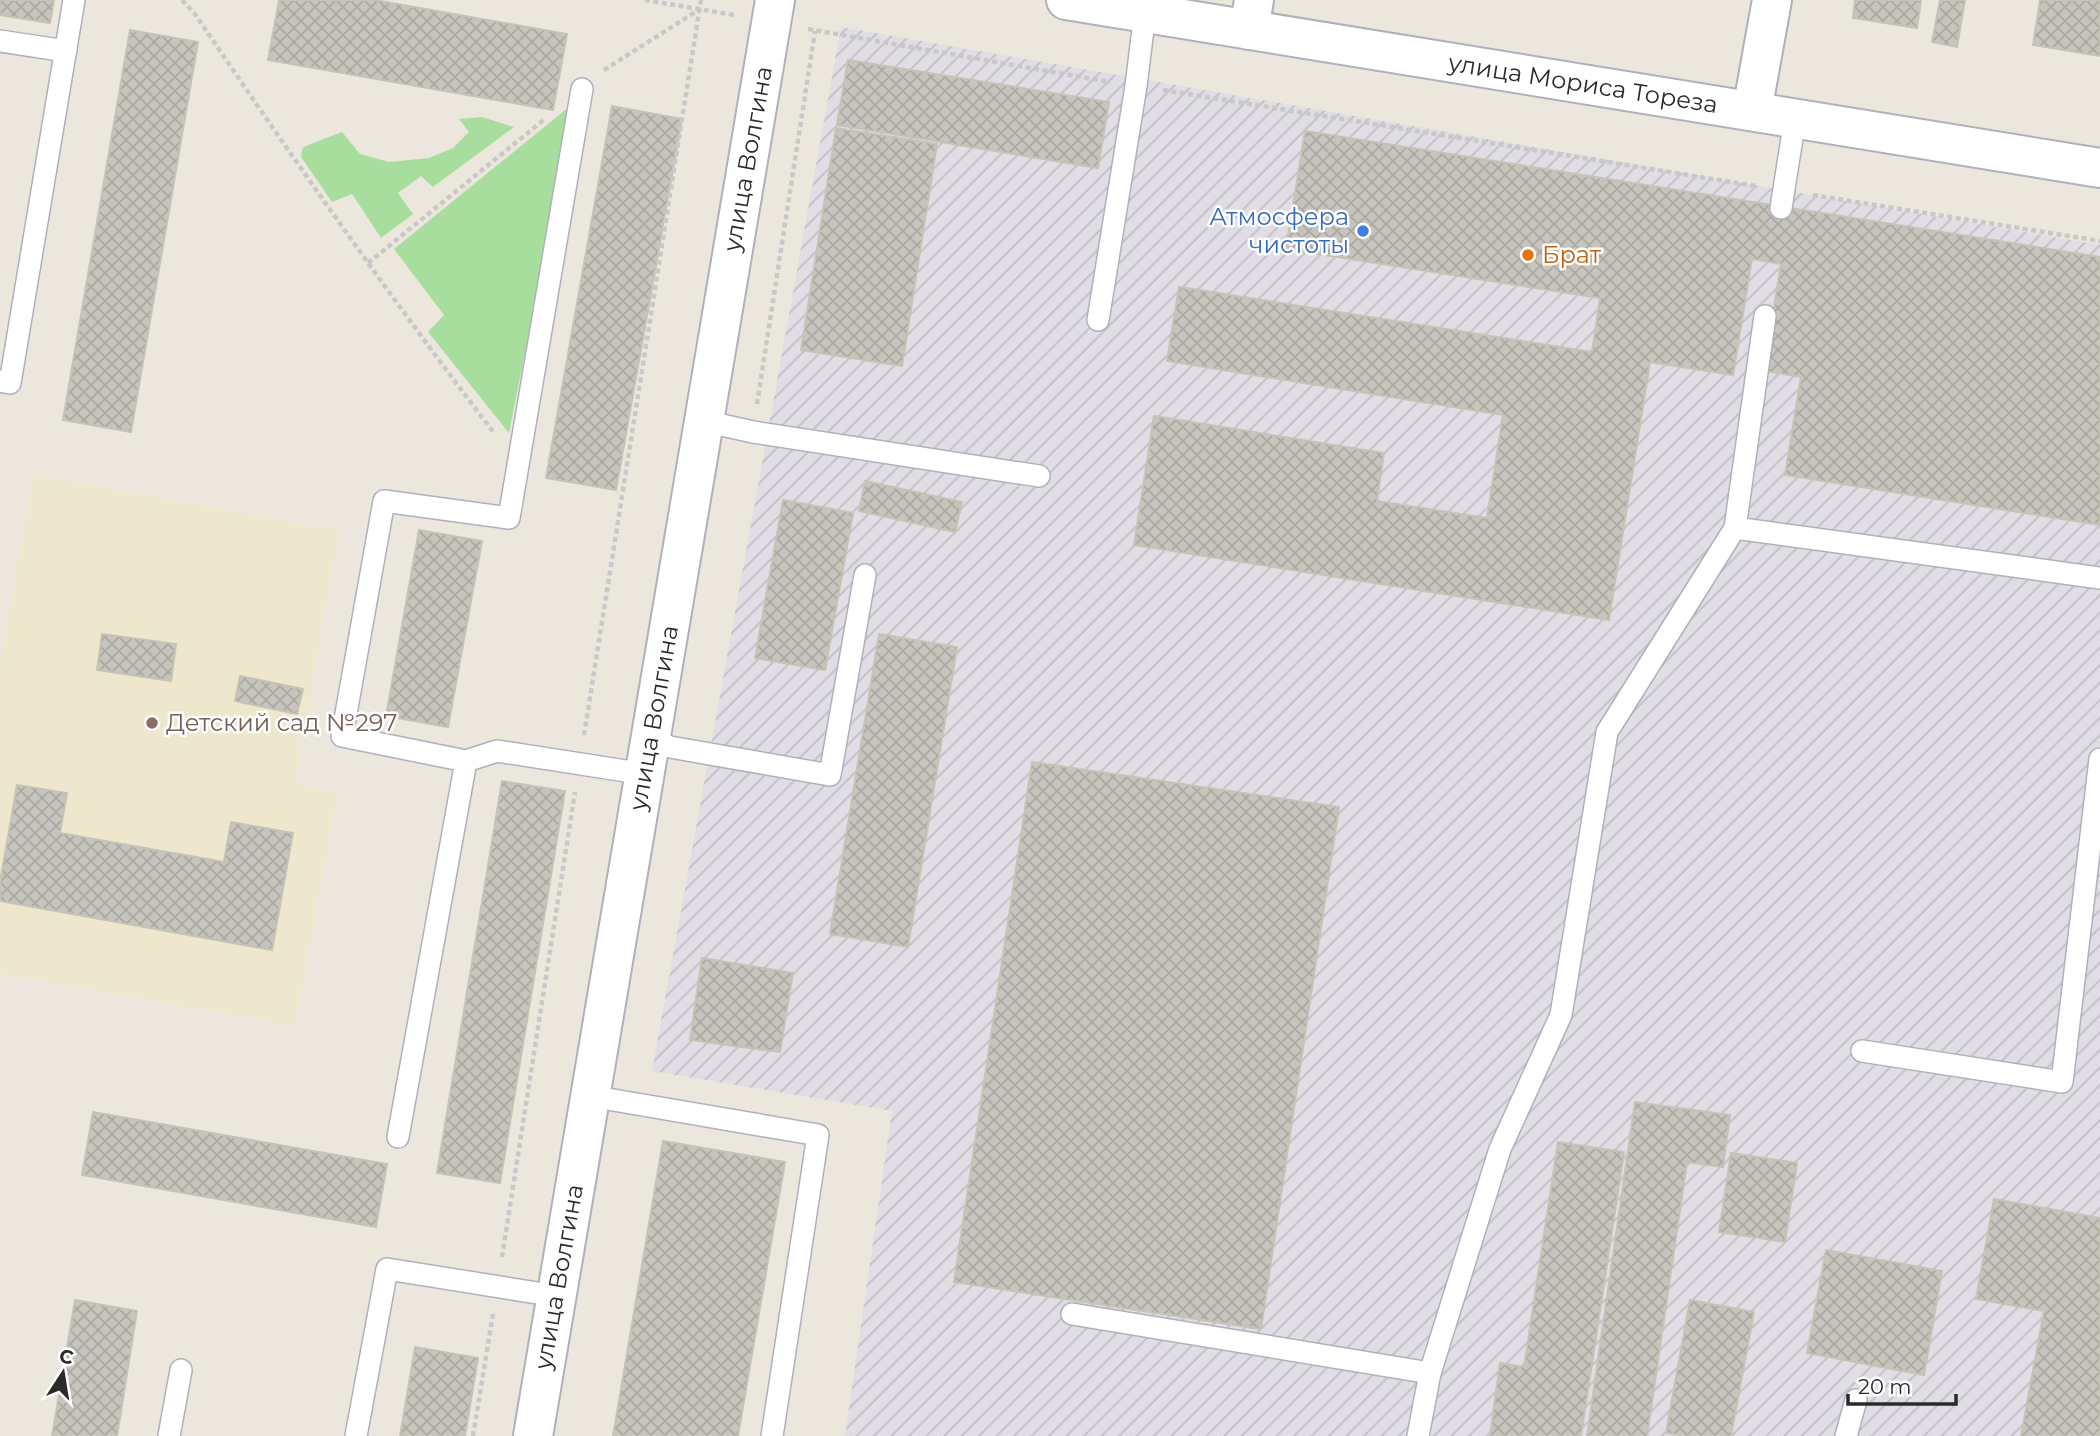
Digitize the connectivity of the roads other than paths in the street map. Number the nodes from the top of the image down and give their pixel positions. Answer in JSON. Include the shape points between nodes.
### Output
{"nodes":[{"id":1,"x":74,"y":0,"type":"edge"},
{"id":2,"x":1066,"y":0,"type":"edge"},
{"id":3,"x":1772,"y":0,"type":"edge"},
{"id":4,"x":774,"y":10,"type":"edge"},
{"id":5,"x":1145,"y":13,"type":"junction"},
{"id":6,"x":1252,"y":15,"type":"edge"},
{"id":7,"x":0,"y":41,"type":"edge"},
{"id":8,"x":66,"y":51,"type":"junction"},
{"id":9,"x":582,"y":89,"type":"road end"},
{"id":10,"x":1752,"y":111,"type":"junction"},
{"id":11,"x":1795,"y":119,"type":"junction"},
{"id":12,"x":2100,"y":168,"type":"edge"},
{"id":13,"x":1782,"y":199,"type":"road end"},
{"id":14,"x":1765,"y":316,"type":"dead end"},
{"id":15,"x":1098,"y":320,"type":"dead end"},
{"id":16,"x":0,"y":381,"type":"edge"},
{"id":17,"x":704,"y":421,"type":"junction"},
{"id":18,"x":1039,"y":476,"type":"dead end"},
{"id":19,"x":1735,"y":528,"type":"junction"},
{"id":20,"x":865,"y":575,"type":"dead end"},
{"id":21,"x":2100,"y":578,"type":"edge"},
{"id":22,"x":647,"y":757,"type":"junction"},
{"id":23,"x":2100,"y":759,"type":"edge"},
{"id":24,"x":466,"y":761,"type":"junction"},
{"id":25,"x":1862,"y":1051,"type":"dead end"},
{"id":26,"x":590,"y":1096,"type":"junction"},
{"id":27,"x":398,"y":1137,"type":"dead end"},
{"id":28,"x":556,"y":1296,"type":"junction"},
{"id":29,"x":1072,"y":1314,"type":"dead end"},
{"id":30,"x":181,"y":1370,"type":"dead end"},
{"id":31,"x":1430,"y":1373,"type":"junction"},
{"id":32,"x":1856,"y":1400,"type":"dead end"},
{"id":33,"x":169,"y":1436,"type":"edge"},
{"id":34,"x":356,"y":1436,"type":"edge"},
{"id":35,"x":533,"y":1436,"type":"edge"},
{"id":36,"x":772,"y":1436,"type":"edge"},
{"id":37,"x":1418,"y":1436,"type":"edge"},
{"id":38,"x":1846,"y":1436,"type":"edge"}],
"edges":[{"from":1,"to":8,"type":"lane"},
{"from":2,"to":5,"type":"street","name":"улица Мориса Тореза"},
{"from":3,"to":10,"type":"street"},
{"from":4,"to":17,"type":"street","name":"улица Волгина"},
{"from":5,"to":6,"type":"street","name":"улица Мориса Тореза"},
{"from":5,"to":15,"type":"lane"},
{"from":6,"to":10,"type":"street","name":"улица Мориса Тореза"},
{"from":7,"to":8,"type":"lane"},
{"from":8,"to":16,"type":"lane","via":[[10,383]]},
{"from":9,"to":24,"type":"lane","via":[[509,518],[384,501],[342,736]]},
{"from":10,"to":11,"type":"street","name":"улица Мориса Тореза"},
{"from":11,"to":12,"type":"street","name":"улица Мориса Тореза"},
{"from":11,"to":13,"type":"lane"},
{"from":14,"to":19,"type":"lane"},
{"from":17,"to":18,"type":"lane"},
{"from":17,"to":22,"type":"street","name":"улица Волгина"},
{"from":19,"to":21,"type":"lane"},
{"from":19,"to":31,"type":"lane","via":[[1607,732],[1562,1015],[1500,1149]]},
{"from":20,"to":22,"type":"lane","via":[[830,775],[670,747]]},
{"from":22,"to":24,"type":"lane","via":[[580,764],[497,751]]},
{"from":22,"to":26,"type":"street","name":"улица Волгина"},
{"from":23,"to":25,"type":"lane","via":[[2062,1082]]},
{"from":24,"to":27,"type":"lane"},
{"from":26,"to":28,"type":"street","name":"улица Волгина"},
{"from":26,"to":36,"type":"lane","via":[[818,1135]]},
{"from":28,"to":34,"type":"lane","via":[[387,1269]]},
{"from":28,"to":35,"type":"street","name":"улица Волгина"},
{"from":29,"to":31,"type":"lane"},
{"from":30,"to":33,"type":"lane"},
{"from":31,"to":37,"type":"lane"},
{"from":32,"to":38,"type":"lane"}]}
